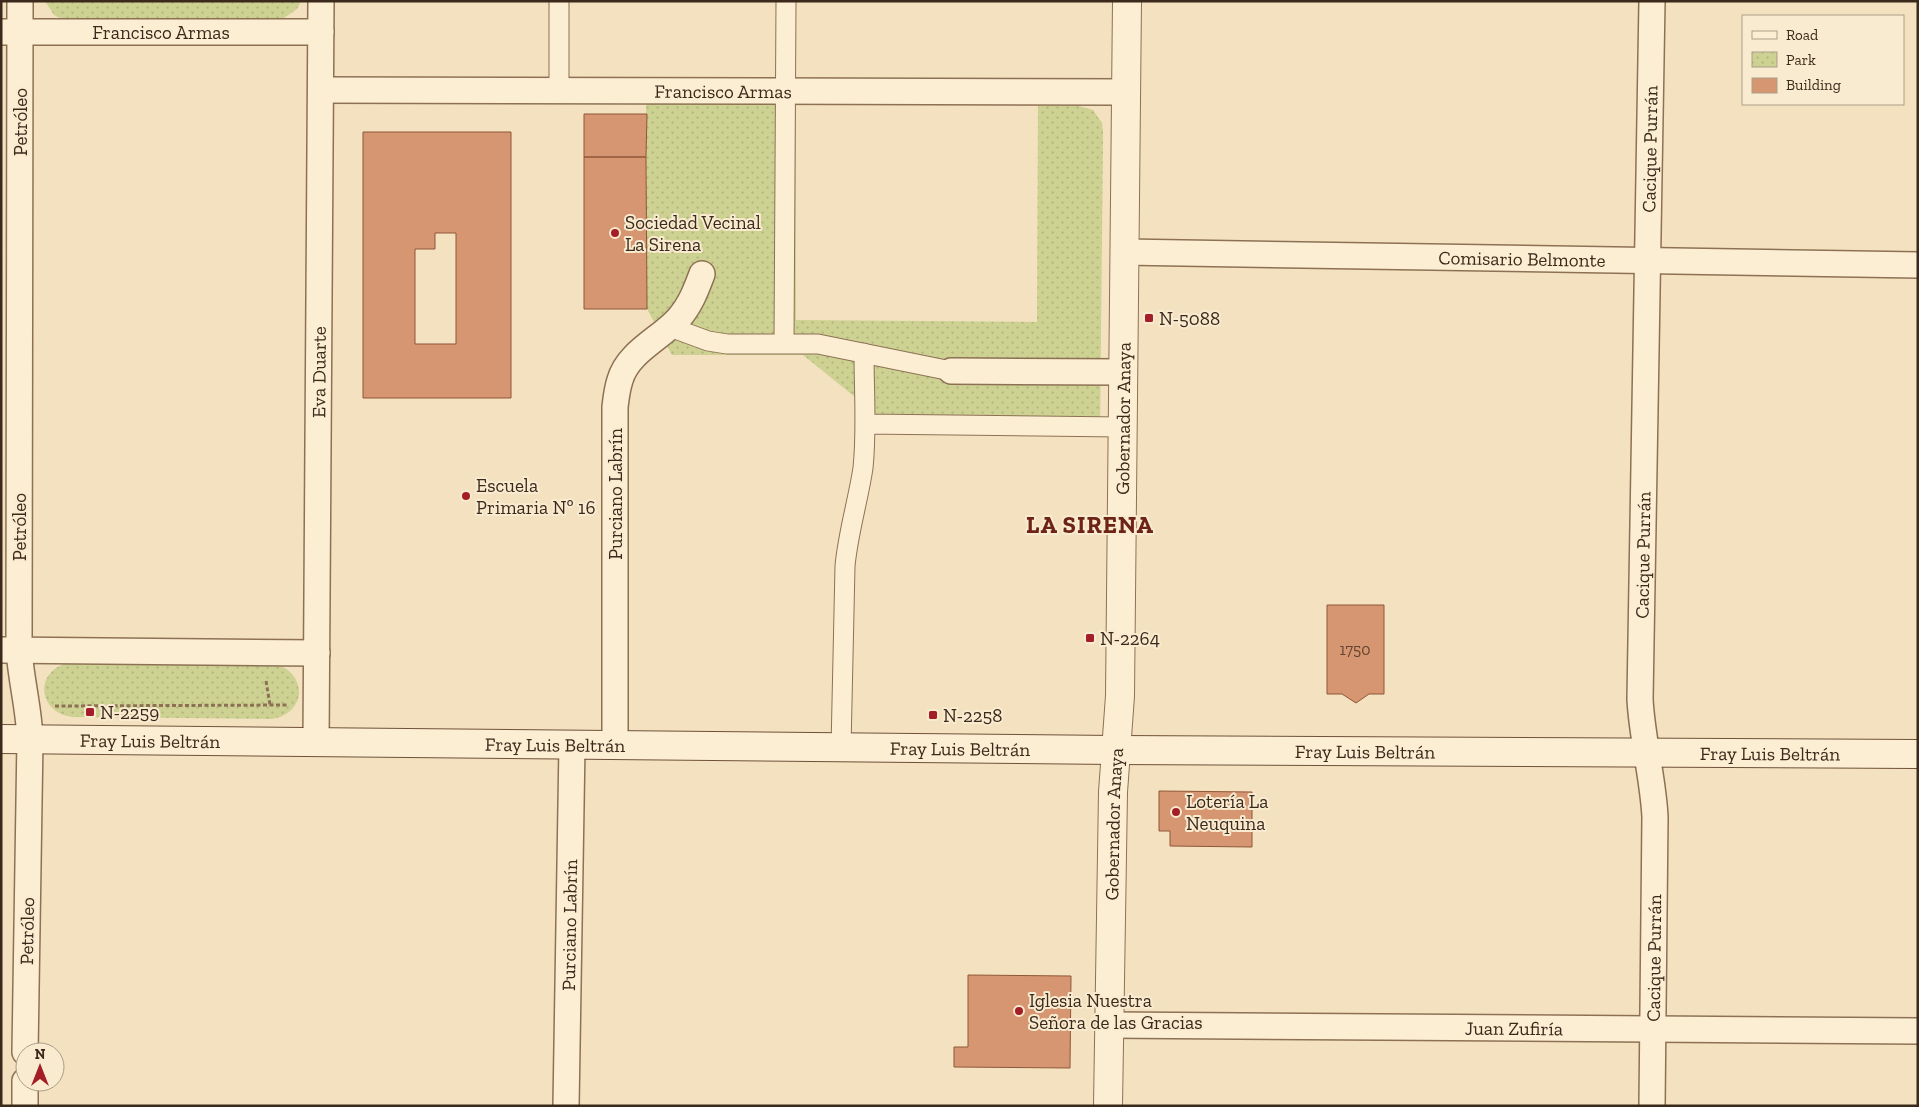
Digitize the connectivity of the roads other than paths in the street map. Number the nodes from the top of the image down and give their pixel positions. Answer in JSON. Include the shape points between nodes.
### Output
{"nodes":[{"id":1,"x":20,"y":1,"type":"edge"},
{"id":2,"x":321,"y":1,"type":"edge"},
{"id":3,"x":559,"y":1,"type":"edge"},
{"id":4,"x":786,"y":1,"type":"edge"},
{"id":5,"x":1127,"y":1,"type":"edge"},
{"id":6,"x":1652,"y":1,"type":"edge"},
{"id":7,"x":10,"y":32,"type":"edge"},
{"id":8,"x":321,"y":32,"type":"junction"},
{"id":9,"x":321,"y":90,"type":"junction"},
{"id":10,"x":559,"y":90,"type":"junction"},
{"id":11,"x":785,"y":91,"type":"junction"},
{"id":12,"x":1126,"y":92,"type":"junction"},
{"id":13,"x":1124,"y":252,"type":"junction"},
{"id":14,"x":1647,"y":261,"type":"junction"},
{"id":15,"x":1918,"y":265,"type":"edge"},
{"id":16,"x":702,"y":274,"type":"dead end"},
{"id":17,"x":670,"y":327,"type":"junction"},
{"id":18,"x":784,"y":344,"type":"junction"},
{"id":19,"x":864,"y":353,"type":"junction"},
{"id":20,"x":951,"y":371,"type":"joint"},
{"id":21,"x":1123,"y":372,"type":"junction"},
{"id":22,"x":864,"y":424,"type":"junction"},
{"id":23,"x":1122,"y":427,"type":"junction"},
{"id":24,"x":10,"y":650,"type":"edge"},
{"id":25,"x":317,"y":653,"type":"junction"},
{"id":26,"x":1,"y":739,"type":"edge"},
{"id":27,"x":30,"y":740,"type":"junction"},
{"id":28,"x":316,"y":742,"type":"junction"},
{"id":29,"x":572,"y":744,"type":"junction"},
{"id":30,"x":615,"y":746,"type":"junction"},
{"id":31,"x":841,"y":748,"type":"junction"},
{"id":32,"x":1116,"y":750,"type":"junction"},
{"id":33,"x":1647,"y":752,"type":"junction"},
{"id":34,"x":1918,"y":754,"type":"edge"},
{"id":35,"x":1109,"y":1025,"type":"junction"},
{"id":36,"x":1653,"y":1029,"type":"junction"},
{"id":37,"x":1918,"y":1031,"type":"edge"},
{"id":38,"x":25,"y":1042,"type":"edge"},
{"id":39,"x":25,"y":1092,"type":"edge"},
{"id":40,"x":25,"y":1106,"type":"edge"},
{"id":41,"x":566,"y":1106,"type":"edge"},
{"id":42,"x":1108,"y":1106,"type":"edge"},
{"id":43,"x":1652,"y":1106,"type":"edge"}],
"edges":[{"from":1,"to":7,"type":"street","name":"Petróleo"},
{"from":2,"to":8,"type":"street","name":"Eva Duarte"},
{"from":3,"to":10,"type":"street"},
{"from":4,"to":11,"type":"street"},
{"from":5,"to":12,"type":"main road","name":"Gobernador Anaya"},
{"from":6,"to":14,"type":"street","name":"Cacique Purrán"},
{"from":7,"to":8,"type":"street","name":"Francisco Armas"},
{"from":7,"to":24,"type":"street","name":"Petróleo"},
{"from":8,"to":9,"type":"street","name":"Eva Duarte"},
{"from":9,"to":10,"type":"street","name":"Francisco Armas"},
{"from":9,"to":25,"type":"street","name":"Eva Duarte"},
{"from":10,"to":11,"type":"street","name":"Francisco Armas"},
{"from":11,"to":12,"type":"street","name":"Francisco Armas"},
{"from":11,"to":18,"type":"street"},
{"from":12,"to":13,"type":"main road","name":"Gobernador Anaya"},
{"from":13,"to":14,"type":"street","name":"Comisario Belmonte"},
{"from":13,"to":21,"type":"main road","name":"Gobernador Anaya"},
{"from":14,"to":15,"type":"street","name":"Comisario Belmonte"},
{"from":14,"to":33,"type":"street","name":"Cacique Purrán","via":[[1640,699]]},
{"from":16,"to":17,"type":"street","name":"Purciano Labrín","via":[[688,306]]},
{"from":17,"to":18,"type":"street","via":[[708,341],[727,344]]},
{"from":17,"to":30,"type":"street","name":"Purciano Labrín","via":[[626,366],[617,391]]},
{"from":18,"to":19,"type":"street","via":[[818,344]]},
{"from":19,"to":20,"type":"street"},
{"from":19,"to":22,"type":"street"},
{"from":20,"to":21,"type":"street"},
{"from":21,"to":23,"type":"main road","name":"Gobernador Anaya"},
{"from":22,"to":23,"type":"street"},
{"from":22,"to":31,"type":"street","via":[[863,468],[845,566]]},
{"from":23,"to":32,"type":"main road","name":"Gobernador Anaya","via":[[1120,703]]},
{"from":24,"to":25,"type":"street"},
{"from":24,"to":27,"type":"street","name":"Petróleo","via":[[28,706]]},
{"from":25,"to":28,"type":"street","name":"Eva Duarte"},
{"from":26,"to":27,"type":"main road","name":"Fray Luis Beltrán"},
{"from":27,"to":28,"type":"main road","name":"Fray Luis Beltrán"},
{"from":27,"to":38,"type":"street","name":"Petróleo"},
{"from":28,"to":29,"type":"main road","name":"Fray Luis Beltrán"},
{"from":29,"to":30,"type":"main road","name":"Fray Luis Beltrán"},
{"from":29,"to":41,"type":"street","name":"Purciano Labrín"},
{"from":30,"to":31,"type":"main road","name":"Fray Luis Beltrán"},
{"from":31,"to":32,"type":"main road","name":"Fray Luis Beltrán"},
{"from":32,"to":33,"type":"main road","name":"Fray Luis Beltrán"},
{"from":32,"to":35,"type":"main road","name":"Gobernador Anaya","via":[[1112,799]]},
{"from":33,"to":34,"type":"main road","name":"Fray Luis Beltrán"},
{"from":33,"to":36,"type":"street","name":"Cacique Purrán","via":[[1654,810]]},
{"from":35,"to":36,"type":"street","name":"Juan Zufiría"},
{"from":35,"to":42,"type":"main road","name":"Gobernador Anaya"},
{"from":36,"to":37,"type":"street","name":"Juan Zufiría"},
{"from":36,"to":43,"type":"street","name":"Cacique Purrán"},
{"from":39,"to":40,"type":"street"}]}
